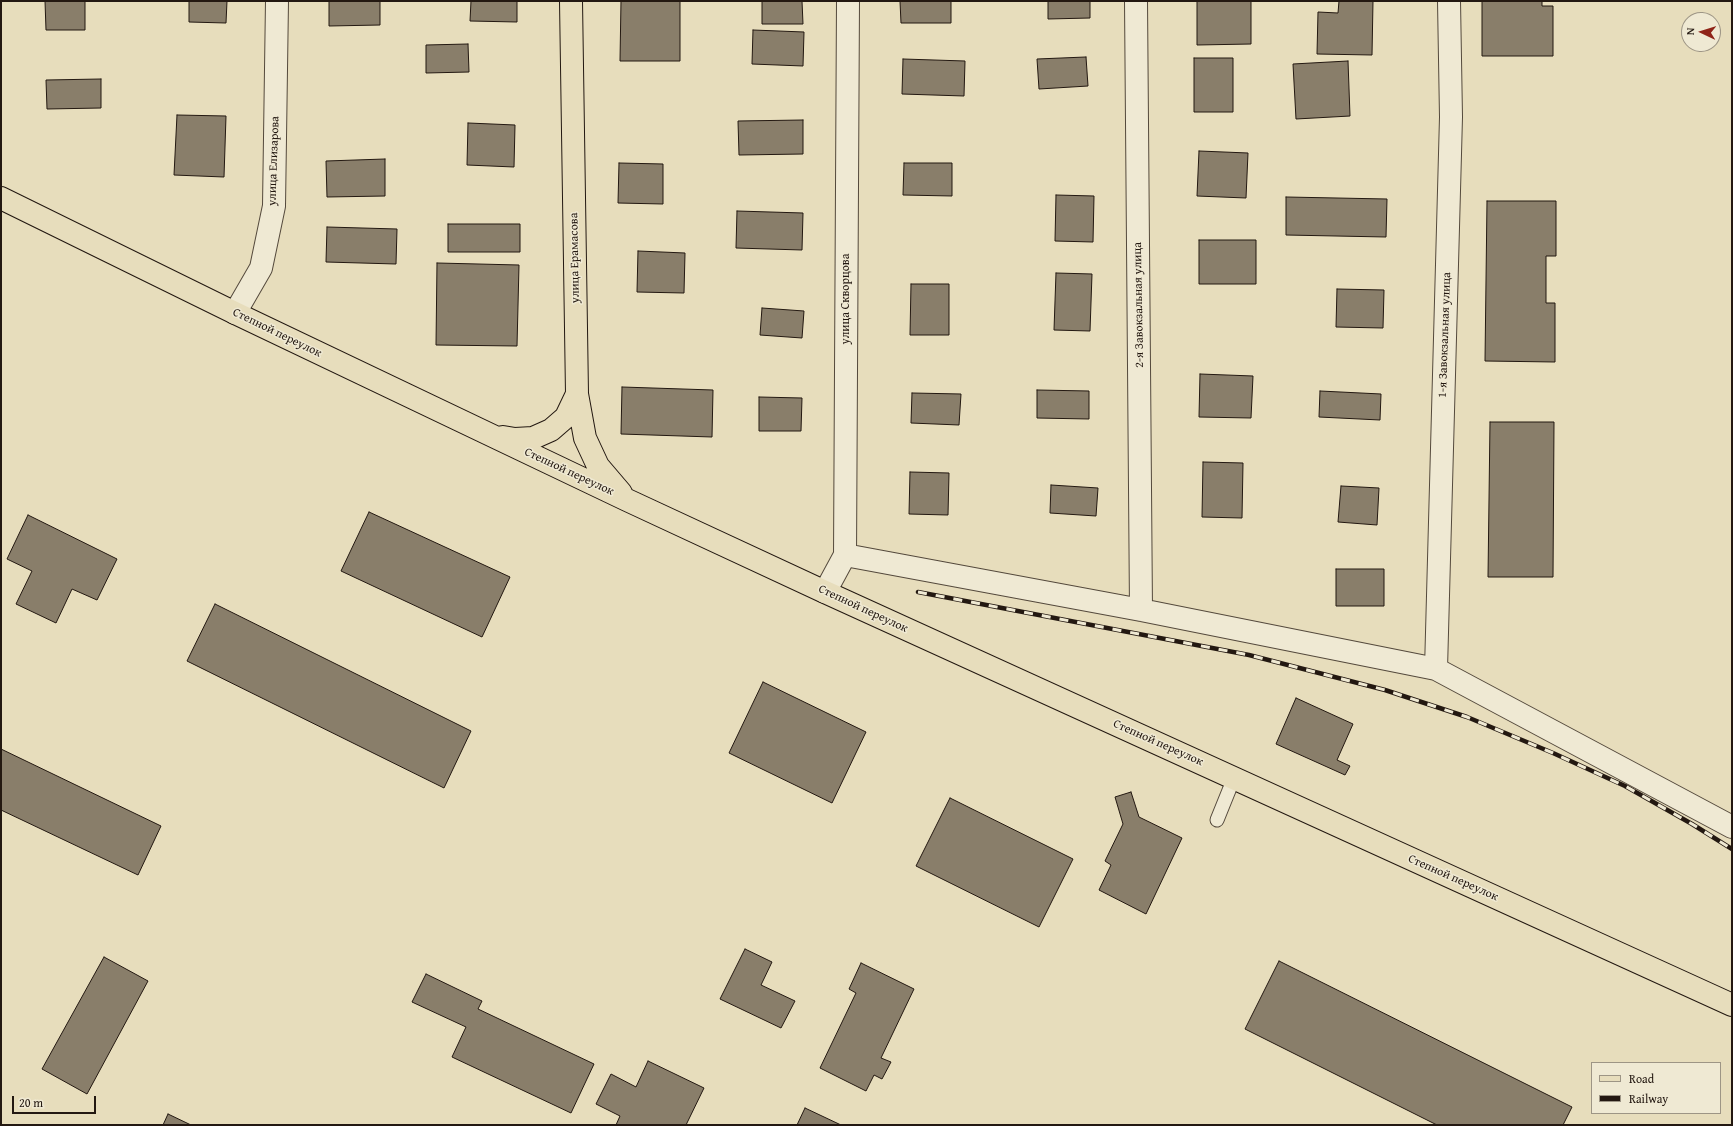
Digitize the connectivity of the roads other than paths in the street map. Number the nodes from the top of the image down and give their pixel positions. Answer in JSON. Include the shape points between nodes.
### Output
{"nodes":[{"id":1,"x":278,"y":1,"type":"edge"},
{"id":2,"x":571,"y":1,"type":"edge"},
{"id":3,"x":848,"y":1,"type":"edge"},
{"id":4,"x":1136,"y":1,"type":"edge"},
{"id":5,"x":1449,"y":1,"type":"edge"},
{"id":6,"x":1,"y":198,"type":"edge"},
{"id":7,"x":235,"y":313,"type":"junction"},
{"id":8,"x":577,"y":394,"type":"junction"},
{"id":9,"x":492,"y":436,"type":"junction"},
{"id":10,"x":627,"y":500,"type":"junction"},
{"id":11,"x":845,"y":555,"type":"junction"},
{"id":12,"x":825,"y":592,"type":"junction"},
{"id":13,"x":1141,"y":610,"type":"junction"},
{"id":14,"x":1436,"y":669,"type":"junction"},
{"id":15,"x":1234,"y":778,"type":"junction"},
{"id":16,"x":1217,"y":820,"type":"dead end"},
{"id":17,"x":1732,"y":827,"type":"edge"},
{"id":18,"x":1732,"y":1005,"type":"edge"}],
"edges":[{"from":1,"to":7,"type":"street","name":"улица Елизарова","via":[[274,206],[261,268]]},
{"from":2,"to":8,"type":"main road","name":"улица Ерамасова"},
{"from":3,"to":11,"type":"street","name":"улица Скворцова"},
{"from":4,"to":13,"type":"street","name":"2-я Завокзальная улица"},
{"from":5,"to":14,"type":"street","name":"1-я Завокзальная улица","via":[[1451,118]]},
{"from":6,"to":7,"type":"main road","name":"Степной переулок"},
{"from":7,"to":9,"type":"main road","name":"Степной переулок"},
{"from":8,"to":9,"type":"main road","via":[[566,417],[551,430],[533,438]]},
{"from":8,"to":10,"type":"main road","name":"улица Ерамасова","via":[[585,438],[598,466]]},
{"from":9,"to":10,"type":"main road","name":"Степной переулок"},
{"from":10,"to":12,"type":"main road","name":"Степной переулок"},
{"from":11,"to":12,"type":"street","name":"улица Скворцова"},
{"from":11,"to":13,"type":"street"},
{"from":12,"to":15,"type":"main road","name":"Степной переулок"},
{"from":13,"to":14,"type":"street"},
{"from":14,"to":17,"type":"street"},
{"from":15,"to":16,"type":"lane"},
{"from":15,"to":18,"type":"main road","name":"Степной переулок"}]}
